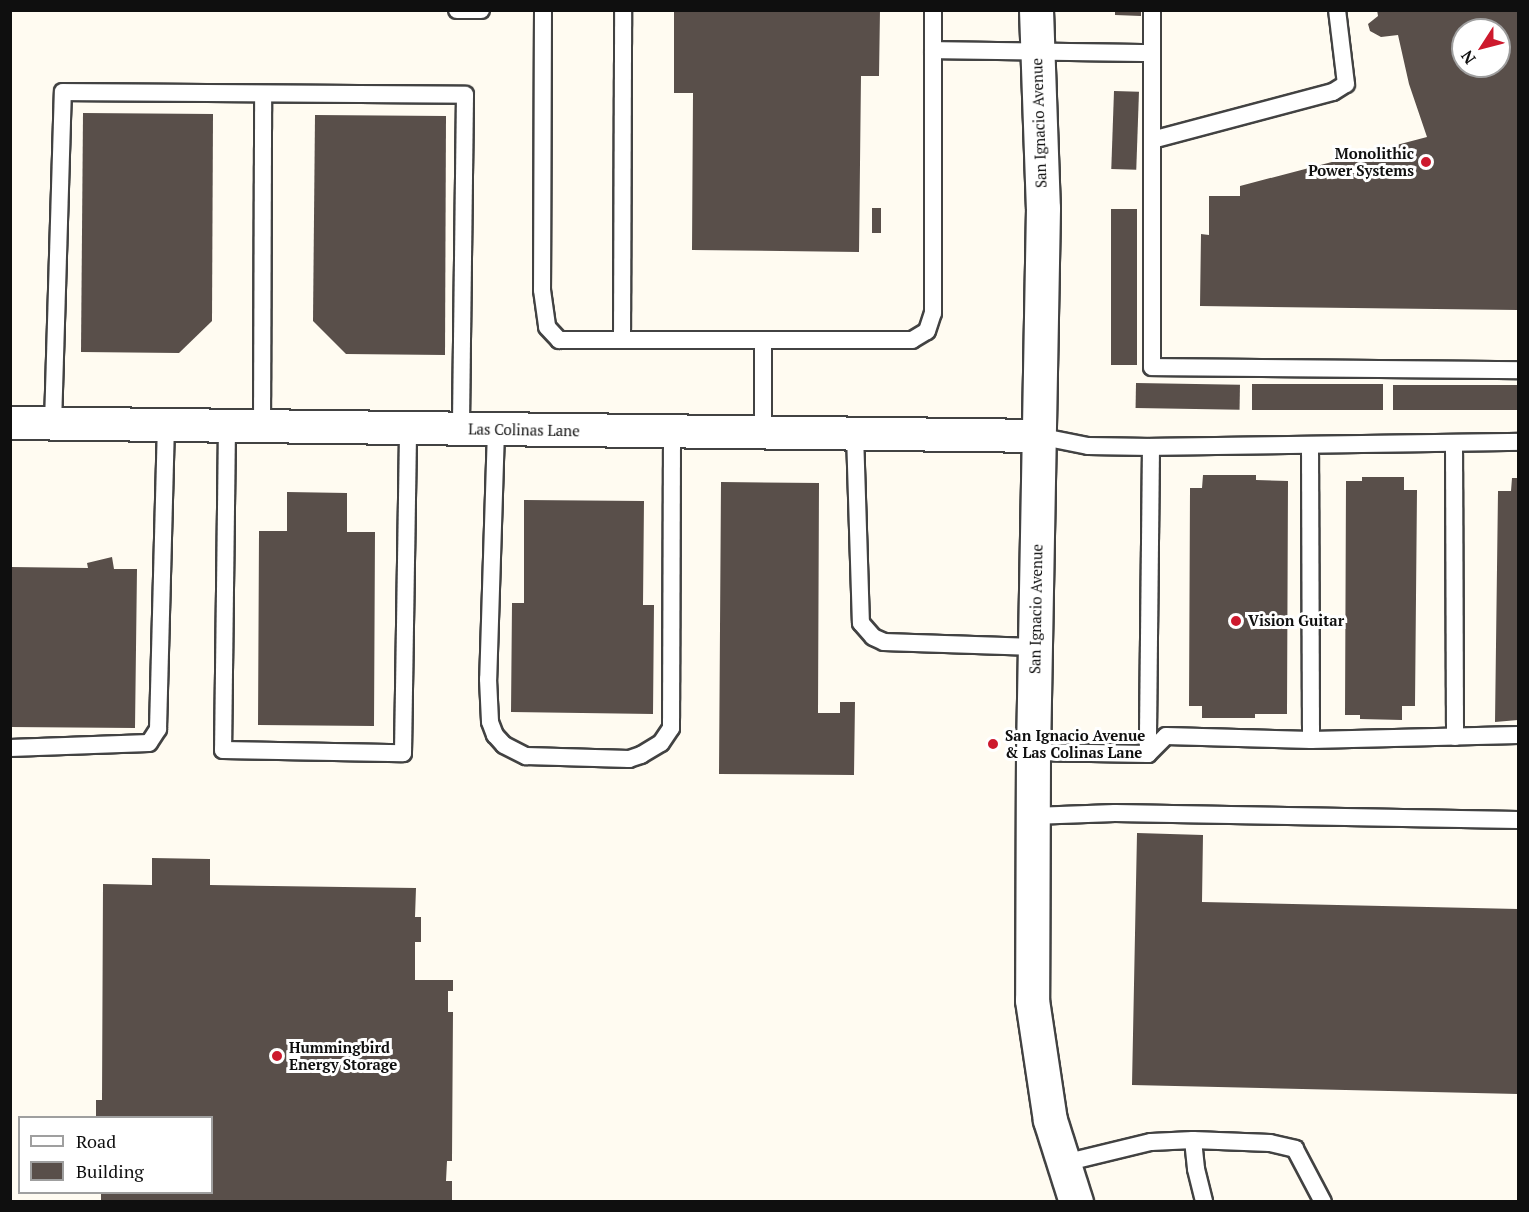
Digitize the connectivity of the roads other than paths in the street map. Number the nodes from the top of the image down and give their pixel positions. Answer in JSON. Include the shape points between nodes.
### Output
{"nodes":[{"id":1,"x":458,"y":10,"type":"edge"},
{"id":2,"x":481,"y":10,"type":"edge"},
{"id":3,"x":543,"y":10,"type":"edge"},
{"id":4,"x":623,"y":10,"type":"edge"},
{"id":5,"x":933,"y":10,"type":"edge"},
{"id":6,"x":1036,"y":10,"type":"edge"},
{"id":7,"x":1152,"y":10,"type":"edge"},
{"id":8,"x":1337,"y":10,"type":"edge"},
{"id":9,"x":933,"y":50,"type":"junction"},
{"id":10,"x":1036,"y":51,"type":"junction"},
{"id":11,"x":1152,"y":53,"type":"junction"},
{"id":12,"x":263,"y":94,"type":"junction"},
{"id":13,"x":1152,"y":140,"type":"junction"},
{"id":14,"x":622,"y":340,"type":"junction"},
{"id":15,"x":763,"y":340,"type":"junction"},
{"id":16,"x":1518,"y":370,"type":"edge"},
{"id":17,"x":10,"y":423,"type":"edge"},
{"id":18,"x":53,"y":424,"type":"junction"},
{"id":19,"x":166,"y":425,"type":"junction"},
{"id":20,"x":226,"y":426,"type":"junction"},
{"id":21,"x":262,"y":426,"type":"junction"},
{"id":22,"x":408,"y":428,"type":"junction"},
{"id":23,"x":461,"y":429,"type":"junction"},
{"id":24,"x":496,"y":430,"type":"junction"},
{"id":25,"x":672,"y":432,"type":"junction"},
{"id":26,"x":763,"y":433,"type":"junction"},
{"id":27,"x":855,"y":434,"type":"junction"},
{"id":28,"x":1038,"y":436,"type":"junction"},
{"id":29,"x":1518,"y":442,"type":"edge"},
{"id":30,"x":1454,"y":443,"type":"junction"},
{"id":31,"x":1311,"y":446,"type":"junction"},
{"id":32,"x":1151,"y":447,"type":"junction"},
{"id":33,"x":1035,"y":647,"type":"junction"},
{"id":34,"x":1518,"y":735,"type":"edge"},
{"id":35,"x":1455,"y":736,"type":"junction"},
{"id":36,"x":1311,"y":740,"type":"junction"},
{"id":37,"x":10,"y":748,"type":"edge"},
{"id":38,"x":1033,"y":752,"type":"junction"},
{"id":39,"x":1148,"y":754,"type":"junction"},
{"id":40,"x":1032,"y":816,"type":"junction"},
{"id":41,"x":1518,"y":820,"type":"edge"},
{"id":42,"x":1193,"y":1140,"type":"junction"},
{"id":43,"x":1064,"y":1162,"type":"junction"},
{"id":44,"x":1076,"y":1202,"type":"edge"},
{"id":45,"x":1204,"y":1202,"type":"edge"},
{"id":46,"x":1323,"y":1202,"type":"edge"}],
"edges":[{"from":1,"to":2,"type":"lane"},
{"from":3,"to":14,"type":"lane","via":[[542,290],[547,327],[560,340]]},
{"from":4,"to":14,"type":"lane"},
{"from":5,"to":9,"type":"lane"},
{"from":6,"to":10,"type":"street","name":"San Ignacio Avenue"},
{"from":7,"to":11,"type":"lane"},
{"from":8,"to":13,"type":"lane","via":[[1346,84],[1333,92]]},
{"from":9,"to":10,"type":"lane"},
{"from":9,"to":15,"type":"lane","via":[[933,313],[927,331],[912,340]]},
{"from":10,"to":11,"type":"lane"},
{"from":10,"to":28,"type":"street","name":"San Ignacio Avenue","via":[[1043,208]]},
{"from":11,"to":13,"type":"lane"},
{"from":12,"to":18,"type":"lane","via":[[63,93]]},
{"from":12,"to":21,"type":"lane"},
{"from":12,"to":23,"type":"lane","via":[[465,95]]},
{"from":13,"to":16,"type":"lane","via":[[1152,367]]},
{"from":14,"to":15,"type":"lane"},
{"from":15,"to":26,"type":"lane"},
{"from":17,"to":18,"type":"street","name":"Las Colinas Lane"},
{"from":18,"to":19,"type":"street","name":"Las Colinas Lane"},
{"from":19,"to":20,"type":"street","name":"Las Colinas Lane"},
{"from":19,"to":37,"type":"lane","via":[[158,729],[149,743]]},
{"from":20,"to":21,"type":"street","name":"Las Colinas Lane"},
{"from":20,"to":22,"type":"lane","via":[[223,750],[403,753]]},
{"from":21,"to":22,"type":"street","name":"Las Colinas Lane"},
{"from":22,"to":23,"type":"street","name":"Las Colinas Lane"},
{"from":23,"to":24,"type":"street","name":"Las Colinas Lane"},
{"from":24,"to":25,"type":"street","name":"Las Colinas Lane"},
{"from":24,"to":25,"type":"lane","via":[[488,679],[492,729],[504,745],[526,756],[629,759],[661,742],[671,728]]},
{"from":25,"to":26,"type":"street","name":"Las Colinas Lane"},
{"from":26,"to":27,"type":"street","name":"Las Colinas Lane"},
{"from":27,"to":28,"type":"street","name":"Las Colinas Lane"},
{"from":27,"to":33,"type":"lane","via":[[861,623],[873,637],[884,642]]},
{"from":28,"to":32,"type":"lane","via":[[1088,446]]},
{"from":28,"to":33,"type":"street","name":"San Ignacio Avenue"},
{"from":29,"to":30,"type":"lane"},
{"from":30,"to":31,"type":"lane"},
{"from":30,"to":35,"type":"lane"},
{"from":31,"to":32,"type":"lane"},
{"from":31,"to":36,"type":"lane"},
{"from":32,"to":39,"type":"lane"},
{"from":33,"to":38,"type":"street","name":"San Ignacio Avenue"},
{"from":34,"to":35,"type":"lane"},
{"from":35,"to":36,"type":"lane"},
{"from":36,"to":39,"type":"lane","via":[[1166,736]]},
{"from":38,"to":39,"type":"lane"},
{"from":38,"to":40,"type":"street","name":"San Ignacio Avenue"},
{"from":40,"to":41,"type":"lane","via":[[1115,813]]},
{"from":40,"to":43,"type":"street","name":"San Ignacio Avenue","via":[[1032,1000],[1050,1120]]},
{"from":42,"to":43,"type":"lane","via":[[1151,1142]]},
{"from":42,"to":45,"type":"lane"},
{"from":42,"to":46,"type":"lane","via":[[1270,1143],[1295,1149]]},
{"from":43,"to":44,"type":"street","name":"San Ignacio Avenue"}]}
